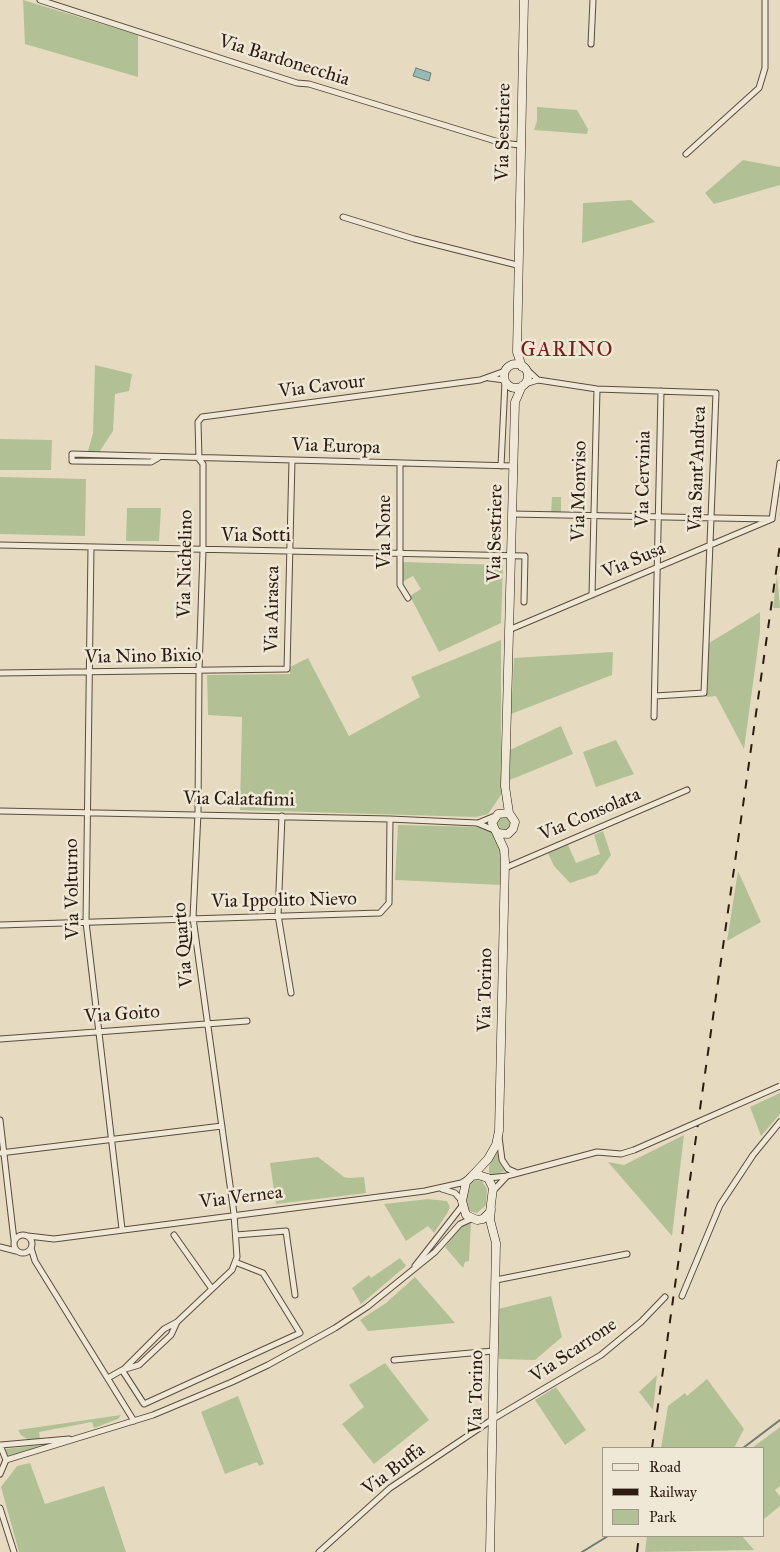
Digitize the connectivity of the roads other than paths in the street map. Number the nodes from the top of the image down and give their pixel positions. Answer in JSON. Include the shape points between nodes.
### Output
{"nodes":[{"id":1,"x":40,"y":0,"type":"edge"},
{"id":2,"x":524,"y":0,"type":"edge"},
{"id":3,"x":593,"y":0,"type":"edge"},
{"id":4,"x":765,"y":0,"type":"edge"},
{"id":5,"x":591,"y":44,"type":"dead end"},
{"id":6,"x":520,"y":145,"type":"junction"},
{"id":7,"x":686,"y":154,"type":"dead end"},
{"id":8,"x":343,"y":216,"type":"dead end"},
{"id":9,"x":517,"y":265,"type":"junction"},
{"id":10,"x":517,"y":352,"type":"junction"},
{"id":11,"x":523,"y":367,"type":"junction"},
{"id":12,"x":507,"y":369,"type":"junction"},
{"id":13,"x":489,"y":378,"type":"junction"},
{"id":14,"x":538,"y":380,"type":"junction"},
{"id":15,"x":506,"y":382,"type":"junction"},
{"id":16,"x":523,"y":385,"type":"junction"},
{"id":17,"x":597,"y":389,"type":"junction"},
{"id":18,"x":661,"y":391,"type":"junction"},
{"id":19,"x":515,"y":402,"type":"junction"},
{"id":20,"x":158,"y":458,"type":"junction"},
{"id":21,"x":199,"y":459,"type":"junction"},
{"id":22,"x":292,"y":460,"type":"junction"},
{"id":23,"x":780,"y":463,"type":"edge"},
{"id":24,"x":400,"y":464,"type":"junction"},
{"id":25,"x":501,"y":466,"type":"junction"},
{"id":26,"x":514,"y":466,"type":"junction"},
{"id":27,"x":512,"y":514,"type":"junction"},
{"id":28,"x":594,"y":516,"type":"junction"},
{"id":29,"x":658,"y":517,"type":"junction"},
{"id":30,"x":711,"y":518,"type":"junction"},
{"id":31,"x":772,"y":519,"type":"junction"},
{"id":32,"x":0,"y":545,"type":"edge"},
{"id":33,"x":710,"y":545,"type":"junction"},
{"id":34,"x":91,"y":547,"type":"junction"},
{"id":35,"x":203,"y":551,"type":"junction"},
{"id":36,"x":290,"y":551,"type":"junction"},
{"id":37,"x":399,"y":553,"type":"junction"},
{"id":38,"x":512,"y":556,"type":"junction"},
{"id":39,"x":657,"y":568,"type":"junction"},
{"id":40,"x":592,"y":595,"type":"junction"},
{"id":41,"x":408,"y":598,"type":"dead end"},
{"id":42,"x":524,"y":602,"type":"dead end"},
{"id":43,"x":511,"y":629,"type":"junction"},
{"id":44,"x":510,"y":665,"type":"joint"},
{"id":45,"x":287,"y":669,"type":"joint"},
{"id":46,"x":199,"y":671,"type":"junction"},
{"id":47,"x":89,"y":672,"type":"junction"},
{"id":48,"x":0,"y":673,"type":"edge"},
{"id":49,"x":655,"y":696,"type":"junction"},
{"id":50,"x":654,"y":717,"type":"dead end"},
{"id":51,"x":687,"y":790,"type":"dead end"},
{"id":52,"x":505,"y":794,"type":"junction"},
{"id":53,"x":0,"y":811,"type":"edge"},
{"id":54,"x":87,"y":812,"type":"junction"},
{"id":55,"x":198,"y":813,"type":"junction"},
{"id":56,"x":509,"y":813,"type":"junction"},
{"id":57,"x":496,"y":815,"type":"junction"},
{"id":58,"x":282,"y":816,"type":"junction"},
{"id":59,"x":390,"y":819,"type":"junction"},
{"id":60,"x":477,"y":823,"type":"junction"},
{"id":61,"x":496,"y":832,"type":"junction"},
{"id":62,"x":511,"y":832,"type":"junction"},
{"id":63,"x":504,"y":849,"type":"junction"},
{"id":64,"x":505,"y":868,"type":"junction"},
{"id":65,"x":278,"y":915,"type":"junction"},
{"id":66,"x":193,"y":918,"type":"junction"},
{"id":67,"x":86,"y":922,"type":"junction"},
{"id":68,"x":0,"y":925,"type":"edge"},
{"id":69,"x":291,"y":993,"type":"dead end"},
{"id":70,"x":247,"y":1020,"type":"dead end"},
{"id":71,"x":208,"y":1023,"type":"junction"},
{"id":72,"x":99,"y":1031,"type":"junction"},
{"id":73,"x":0,"y":1039,"type":"edge"},
{"id":74,"x":780,"y":1086,"type":"edge"},
{"id":75,"x":0,"y":1120,"type":"edge"},
{"id":76,"x":780,"y":1122,"type":"edge"},
{"id":77,"x":222,"y":1126,"type":"junction"},
{"id":78,"x":499,"y":1135,"type":"junction"},
{"id":79,"x":112,"y":1140,"type":"junction"},
{"id":80,"x":2,"y":1153,"type":"edge"},
{"id":81,"x":488,"y":1159,"type":"junction"},
{"id":82,"x":515,"y":1172,"type":"junction"},
{"id":83,"x":507,"y":1176,"type":"junction"},
{"id":84,"x":470,"y":1178,"type":"junction"},
{"id":85,"x":487,"y":1178,"type":"junction"},
{"id":86,"x":439,"y":1189,"type":"junction"},
{"id":87,"x":493,"y":1191,"type":"junction"},
{"id":88,"x":462,"y":1204,"type":"junction"},
{"id":89,"x":491,"y":1209,"type":"junction"},
{"id":90,"x":234,"y":1214,"type":"junction"},
{"id":91,"x":474,"y":1219,"type":"junction"},
{"id":92,"x":13,"y":1226,"type":"junction"},
{"id":93,"x":122,"y":1229,"type":"junction"},
{"id":94,"x":492,"y":1233,"type":"junction"},
{"id":95,"x":21,"y":1235,"type":"junction"},
{"id":96,"x":174,"y":1235,"type":"dead end"},
{"id":97,"x":236,"y":1235,"type":"junction"},
{"id":98,"x":28,"y":1236,"type":"junction"},
{"id":99,"x":14,"y":1240,"type":"junction"},
{"id":100,"x":46,"y":1240,"type":"junction"},
{"id":101,"x":2,"y":1247,"type":"edge"},
{"id":102,"x":31,"y":1248,"type":"junction"},
{"id":103,"x":16,"y":1251,"type":"junction"},
{"id":104,"x":24,"y":1254,"type":"junction"},
{"id":105,"x":627,"y":1254,"type":"dead end"},
{"id":106,"x":35,"y":1261,"type":"junction"},
{"id":107,"x":235,"y":1262,"type":"junction"},
{"id":108,"x":410,"y":1272,"type":"junction"},
{"id":109,"x":496,"y":1280,"type":"junction"},
{"id":110,"x":212,"y":1289,"type":"junction"},
{"id":111,"x":295,"y":1295,"type":"dead end"},
{"id":112,"x":682,"y":1296,"type":"dead end"},
{"id":113,"x":665,"y":1297,"type":"dead end"},
{"id":114,"x":177,"y":1322,"type":"junction"},
{"id":115,"x":493,"y":1351,"type":"junction"},
{"id":116,"x":394,"y":1360,"type":"dead end"},
{"id":117,"x":122,"y":1370,"type":"junction"},
{"id":118,"x":108,"y":1378,"type":"junction"},
{"id":119,"x":493,"y":1419,"type":"junction"},
{"id":120,"x":134,"y":1421,"type":"junction"},
{"id":121,"x":82,"y":1438,"type":"junction"},
{"id":122,"x":0,"y":1445,"type":"edge"},
{"id":123,"x":6,"y":1460,"type":"junction"},
{"id":124,"x":0,"y":1474,"type":"edge"},
{"id":125,"x":0,"y":1508,"type":"edge"},
{"id":126,"x":14,"y":1552,"type":"edge"},
{"id":127,"x":319,"y":1552,"type":"edge"},
{"id":128,"x":490,"y":1552,"type":"edge"}],
"edges":[{"from":1,"to":6,"type":"street","name":"Via Bardonecchia","via":[[297,83],[502,144]]},
{"from":2,"to":6,"type":"main road","name":"Via Sestriere"},
{"from":3,"to":5,"type":"street"},
{"from":4,"to":7,"type":"street","via":[[765,68],[759,88]]},
{"from":6,"to":9,"type":"main road","name":"Via Sestriere"},
{"from":8,"to":9,"type":"street","via":[[414,239]]},
{"from":9,"to":10,"type":"main road","name":"Via Sestriere"},
{"from":10,"to":11,"type":"main road"},
{"from":10,"to":12,"type":"main road"},
{"from":11,"to":12,"type":"main road","via":[[516,364]]},
{"from":11,"to":14,"type":"street"},
{"from":11,"to":16,"type":"main road","via":[[527,377]]},
{"from":12,"to":13,"type":"street"},
{"from":12,"to":15,"type":"main road","name":"Via Sestriere"},
{"from":13,"to":15,"type":"street"},
{"from":13,"to":21,"type":"street","name":"Via Cavour","via":[[202,417],[198,422]]},
{"from":14,"to":16,"type":"street"},
{"from":14,"to":17,"type":"street","name":"Via Sant'Andrea"},
{"from":15,"to":16,"type":"main road","via":[[513,388]]},
{"from":15,"to":19,"type":"main road"},
{"from":15,"to":25,"type":"street","name":"Via Sestriere"},
{"from":16,"to":19,"type":"main road"},
{"from":17,"to":18,"type":"street","name":"Via Sant'Andrea"},
{"from":17,"to":28,"type":"street","name":"Via Monviso"},
{"from":18,"to":29,"type":"street","name":"Via Cervinia"},
{"from":18,"to":30,"type":"street","name":"Via Sant'Andrea","via":[[716,393]]},
{"from":19,"to":26,"type":"main road","name":"Via Sestriere"},
{"from":20,"to":20,"type":"street","name":"Via Europa","via":[[150,456],[72,454],[72,461],[151,462]]},
{"from":20,"to":21,"type":"street","name":"Via Europa"},
{"from":21,"to":22,"type":"street","name":"Via Europa"},
{"from":21,"to":35,"type":"street","name":"Via Nichelino","via":[[202,464]]},
{"from":22,"to":24,"type":"street","name":"Via Europa"},
{"from":22,"to":36,"type":"street","name":"Via Airasca"},
{"from":23,"to":31,"type":"street"},
{"from":24,"to":25,"type":"street","name":"Via Europa"},
{"from":24,"to":37,"type":"street","name":"Via None"},
{"from":25,"to":26,"type":"street","name":"Via Europa"},
{"from":26,"to":27,"type":"main road","name":"Via Sestriere"},
{"from":27,"to":28,"type":"street"},
{"from":27,"to":38,"type":"main road","name":"Via Sestriere"},
{"from":28,"to":29,"type":"street"},
{"from":28,"to":40,"type":"street","name":"Via Monviso"},
{"from":29,"to":30,"type":"street"},
{"from":29,"to":39,"type":"street","name":"Via Cervinia"},
{"from":30,"to":31,"type":"street"},
{"from":30,"to":33,"type":"street","name":"Via Sant'Andrea"},
{"from":31,"to":33,"type":"street","name":"Via Susa"},
{"from":32,"to":34,"type":"street","name":"Via Sotti"},
{"from":33,"to":39,"type":"street","name":"Via Susa"},
{"from":33,"to":49,"type":"street","name":"Via Sant'Andrea","via":[[704,693]]},
{"from":34,"to":35,"type":"street","name":"Via Sotti"},
{"from":34,"to":47,"type":"street","name":"Via Volturno"},
{"from":35,"to":36,"type":"street","name":"Via Sotti"},
{"from":35,"to":46,"type":"street","name":"Via Nichelino"},
{"from":36,"to":37,"type":"street","name":"Via Sotti"},
{"from":36,"to":45,"type":"street","name":"Via Airasca"},
{"from":37,"to":38,"type":"street","name":"Via Sotti"},
{"from":37,"to":41,"type":"street","name":"Via None","via":[[400,585]]},
{"from":38,"to":42,"type":"street","via":[[525,556]]},
{"from":38,"to":43,"type":"main road","name":"Via Sestriere"},
{"from":39,"to":40,"type":"street","name":"Via Susa"},
{"from":39,"to":49,"type":"street","name":"Via Cervinia"},
{"from":40,"to":43,"type":"street","name":"Via Susa"},
{"from":43,"to":44,"type":"main road","name":"Via Sestriere"},
{"from":44,"to":52,"type":"main road","name":"Via Torino"},
{"from":45,"to":46,"type":"street","name":"Via Nino Bixio"},
{"from":46,"to":47,"type":"street","name":"Via Nino Bixio"},
{"from":46,"to":55,"type":"street","name":"Via Quarto"},
{"from":47,"to":48,"type":"street","name":"Via Nino Bixio"},
{"from":47,"to":54,"type":"street","name":"Via Volturno"},
{"from":49,"to":50,"type":"street","name":"Via Cervinia"},
{"from":51,"to":64,"type":"street","name":"Via Consolata"},
{"from":52,"to":56,"type":"main road","name":"Via Torino"},
{"from":52,"to":57,"type":"main road","name":"Via Torino"},
{"from":53,"to":54,"type":"street","name":"Via Calatafimi"},
{"from":54,"to":55,"type":"street","name":"Via Calatafimi"},
{"from":54,"to":67,"type":"street","name":"Via Volturno"},
{"from":55,"to":58,"type":"street","name":"Via Calatafimi"},
{"from":55,"to":66,"type":"street","name":"Via Quarto"},
{"from":56,"to":57,"type":"main road"},
{"from":56,"to":62,"type":"main road","name":"Via Torino","via":[[515,822]]},
{"from":57,"to":60,"type":"street","name":"Via Calatafimi"},
{"from":57,"to":61,"type":"main road","name":"Via Torino","via":[[492,824]]},
{"from":58,"to":59,"type":"street","name":"Via Calatafimi"},
{"from":58,"to":65,"type":"street"},
{"from":59,"to":60,"type":"street","name":"Via Calatafimi"},
{"from":59,"to":65,"type":"street","name":"Via Ippolito Nievo","via":[[389,903],[380,913]]},
{"from":60,"to":61,"type":"street","name":"Via Calatafimi"},
{"from":61,"to":62,"type":"main road","via":[[504,835]]},
{"from":61,"to":63,"type":"main road","name":"Via Torino"},
{"from":62,"to":63,"type":"main road","name":"Via Torino"},
{"from":63,"to":64,"type":"main road","name":"Via Torino"},
{"from":64,"to":78,"type":"main road","name":"Via Torino"},
{"from":65,"to":66,"type":"street","name":"Via Ippolito Nievo"},
{"from":65,"to":69,"type":"street"},
{"from":66,"to":67,"type":"street","name":"Via Ippolito Nievo"},
{"from":66,"to":71,"type":"street","name":"Via Quarto"},
{"from":67,"to":68,"type":"street","name":"Via Ippolito Nievo"},
{"from":67,"to":72,"type":"street","name":"Via Volturno"},
{"from":70,"to":71,"type":"street","name":"Via Goito"},
{"from":71,"to":72,"type":"street","name":"Via Goito"},
{"from":71,"to":77,"type":"street","name":"Via Quarto"},
{"from":72,"to":73,"type":"street","name":"Via Goito"},
{"from":72,"to":79,"type":"street","name":"Via Volturno"},
{"from":74,"to":82,"type":"street","bridge":true,"via":[[622,1154],[597,1152]]},
{"from":75,"to":80,"type":"street"},
{"from":76,"to":112,"type":"street","via":[[753,1155],[720,1205]]},
{"from":77,"to":79,"type":"street"},
{"from":77,"to":90,"type":"street","name":"Via Quarto"},
{"from":78,"to":81,"type":"main road","name":"Via Torino"},
{"from":78,"to":82,"type":"street","via":[[502,1160]]},
{"from":79,"to":80,"type":"street"},
{"from":79,"to":93,"type":"street","name":"Via Volturno"},
{"from":80,"to":92,"type":"street"},
{"from":81,"to":84,"type":"main road"},
{"from":81,"to":85,"type":"main road"},
{"from":82,"to":83,"type":"street"},
{"from":83,"to":85,"type":"street"},
{"from":83,"to":87,"type":"street"},
{"from":84,"to":85,"type":"main road","via":[[478,1175]]},
{"from":84,"to":86,"type":"street","name":"Via Vernea"},
{"from":84,"to":88,"type":"main road"},
{"from":85,"to":87,"type":"main road"},
{"from":86,"to":88,"type":"street","via":[[455,1193]]},
{"from":86,"to":90,"type":"street","name":"Via Vernea"},
{"from":87,"to":89,"type":"main road"},
{"from":88,"to":91,"type":"main road","via":[[466,1215]]},
{"from":88,"to":108,"type":"street"},
{"from":89,"to":91,"type":"main road","via":[[486,1217]]},
{"from":89,"to":94,"type":"main road","name":"Via Torino"},
{"from":90,"to":93,"type":"street","name":"Via Vernea"},
{"from":90,"to":97,"type":"street","name":"Via Quarto"},
{"from":91,"to":94,"type":"main road"},
{"from":91,"to":108,"type":"street","via":[[460,1224],[435,1252]]},
{"from":92,"to":95,"type":"street"},
{"from":92,"to":99,"type":"street"},
{"from":93,"to":100,"type":"street","name":"Via Vernea"},
{"from":94,"to":109,"type":"main road","name":"Via Torino","via":[[496,1243]]},
{"from":95,"to":98,"type":"street"},
{"from":95,"to":99,"type":"street"},
{"from":96,"to":110,"type":"street"},
{"from":97,"to":107,"type":"street","name":"Via Quarto"},
{"from":97,"to":111,"type":"street","via":[[286,1231]]},
{"from":98,"to":100,"type":"street"},
{"from":98,"to":102,"type":"street"},
{"from":99,"to":101,"type":"street"},
{"from":99,"to":103,"type":"street"},
{"from":100,"to":102,"type":"street"},
{"from":101,"to":103,"type":"street"},
{"from":102,"to":104,"type":"street"},
{"from":102,"to":106,"type":"street"},
{"from":103,"to":104,"type":"street"},
{"from":104,"to":106,"type":"street"},
{"from":105,"to":109,"type":"street"},
{"from":106,"to":118,"type":"street"},
{"from":107,"to":110,"type":"street","via":[[232,1270]]},
{"from":107,"to":117,"type":"street","via":[[263,1273],[300,1333],[144,1404]]},
{"from":108,"to":120,"type":"street","via":[[367,1307],[302,1347],[232,1382]]},
{"from":109,"to":115,"type":"main road","name":"Via Torino"},
{"from":110,"to":114,"type":"street"},
{"from":113,"to":119,"type":"street","name":"Via Scarrone","via":[[601,1355]]},
{"from":114,"to":117,"type":"street","via":[[164,1329]]},
{"from":114,"to":117,"type":"street","via":[[171,1335],[139,1365]]},
{"from":115,"to":116,"type":"street"},
{"from":115,"to":119,"type":"main road","name":"Via Torino"},
{"from":117,"to":118,"type":"street"},
{"from":118,"to":120,"type":"street"},
{"from":119,"to":127,"type":"street","name":"Via Buffa","via":[[390,1488]]},
{"from":119,"to":128,"type":"main road","name":"Via Torino"},
{"from":120,"to":121,"type":"street"},
{"from":121,"to":122,"type":"street"},
{"from":121,"to":123,"type":"street"},
{"from":122,"to":123,"type":"street"},
{"from":123,"to":124,"type":"street"},
{"from":125,"to":126,"type":"street"}]}
